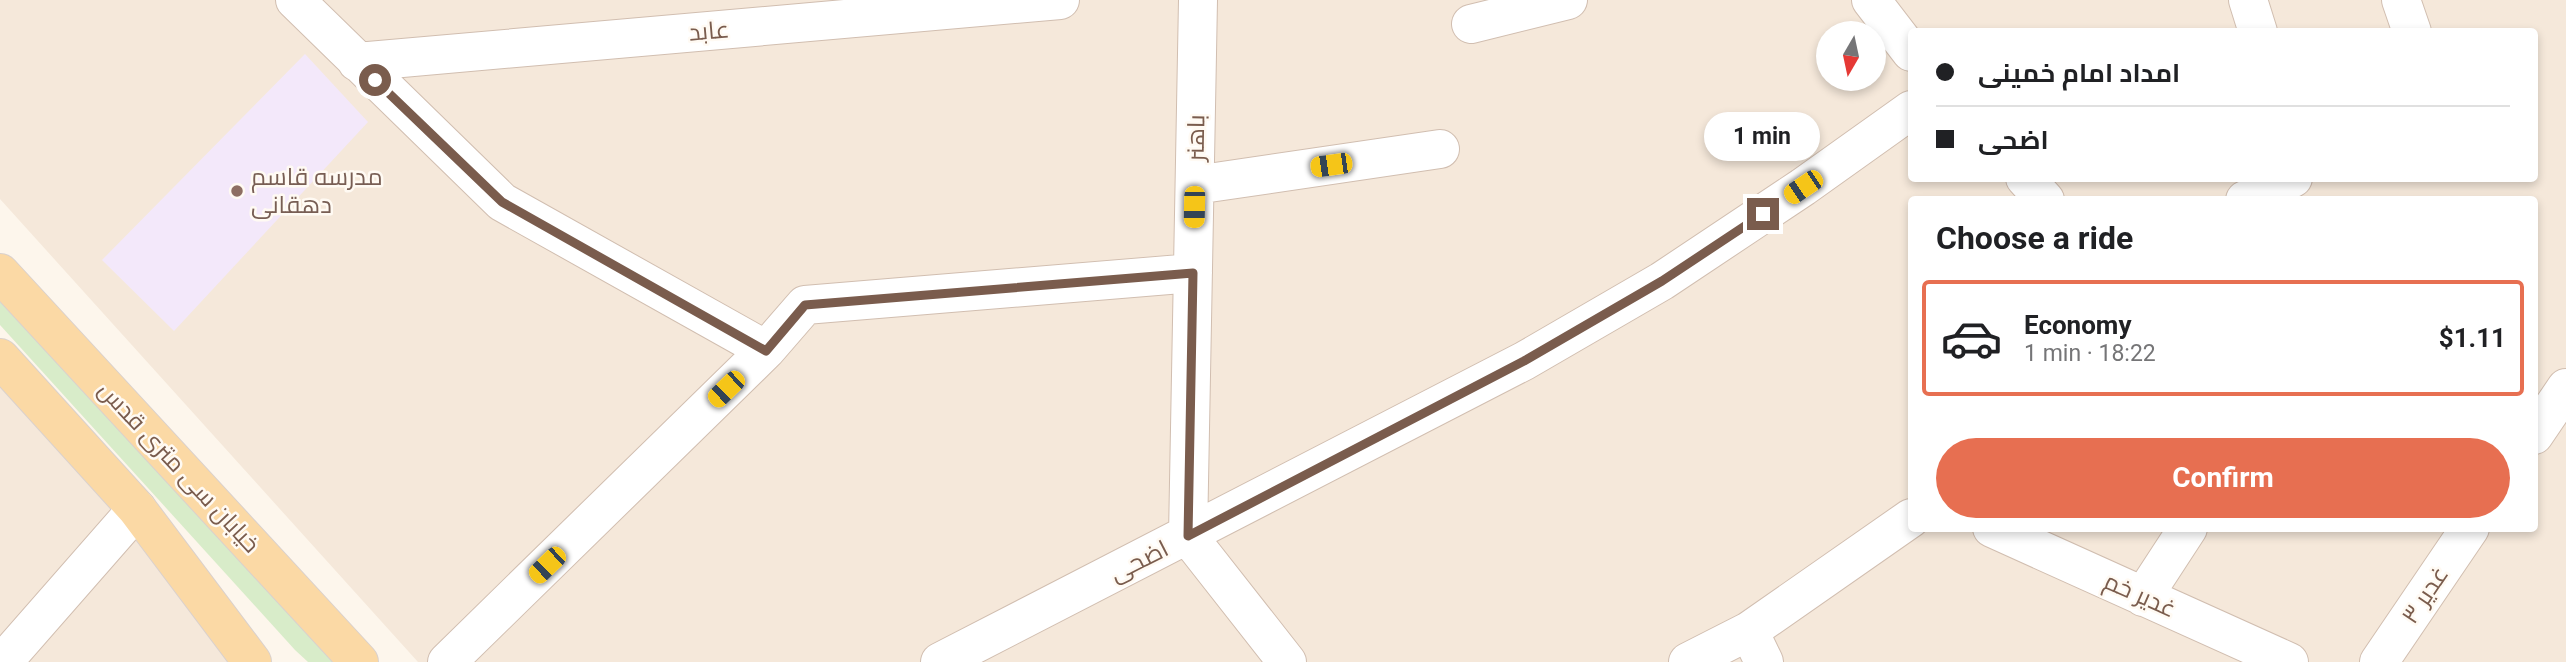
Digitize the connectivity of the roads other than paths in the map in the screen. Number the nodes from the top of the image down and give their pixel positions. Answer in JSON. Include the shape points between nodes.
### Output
{"nodes":[{"id":1,"x":295,"y":0,"type":"edge"},
{"id":2,"x":1060,"y":0,"type":"edge"},
{"id":3,"x":1198,"y":0,"type":"edge"},
{"id":4,"x":1568,"y":0,"type":"edge"},
{"id":5,"x":1871,"y":0,"type":"edge"},
{"id":6,"x":2248,"y":0,"type":"edge"},
{"id":7,"x":2401,"y":0,"type":"edge"},
{"id":8,"x":1472,"y":24,"type":"dead end"},
{"id":9,"x":2257,"y":28,"type":"edge"},
{"id":10,"x":2411,"y":28,"type":"edge"},
{"id":11,"x":1908,"y":48,"type":"edge"},
{"id":12,"x":357,"y":62,"type":"junction"},
{"id":13,"x":1908,"y":112,"type":"edge"},
{"id":14,"x":1440,"y":149,"type":"dead end"},
{"id":15,"x":2029,"y":182,"type":"edge"},
{"id":16,"x":2284,"y":182,"type":"edge"},
{"id":17,"x":1195,"y":185,"type":"junction"},
{"id":18,"x":2041,"y":196,"type":"edge"},
{"id":19,"x":2254,"y":196,"type":"edge"},
{"id":20,"x":0,"y":273,"type":"edge"},
{"id":21,"x":1193,"y":273,"type":"junction"},
{"id":22,"x":766,"y":351,"type":"junction"},
{"id":23,"x":0,"y":358,"type":"edge"},
{"id":24,"x":2566,"y":388,"type":"edge"},
{"id":25,"x":2538,"y":429,"type":"edge"},
{"id":26,"x":137,"y":509,"type":"junction"},
{"id":27,"x":1908,"y":520,"type":"edge"},
{"id":28,"x":2001,"y":532,"type":"edge"},
{"id":29,"x":2185,"y":532,"type":"edge"},
{"id":30,"x":2467,"y":532,"type":"edge"},
{"id":31,"x":1188,"y":536,"type":"junction"},
{"id":32,"x":2143,"y":597,"type":"junction"},
{"id":33,"x":1756,"y":647,"type":"edge"},
{"id":34,"x":954,"y":659,"type":"edge"},
{"id":35,"x":3,"y":662,"type":"edge"},
{"id":36,"x":252,"y":662,"type":"edge"},
{"id":37,"x":359,"y":662,"type":"edge"},
{"id":38,"x":447,"y":662,"type":"edge"},
{"id":39,"x":1287,"y":662,"type":"edge"},
{"id":40,"x":1688,"y":662,"type":"edge"},
{"id":41,"x":2288,"y":662,"type":"edge"},
{"id":42,"x":2379,"y":662,"type":"edge"}],
"edges":[{"from":1,"to":12,"type":"street"},
{"from":2,"to":12,"type":"street","name":"عابد"},
{"from":3,"to":17,"type":"street","name":"باهنر"},
{"from":4,"to":8,"type":"street"},
{"from":5,"to":11,"type":"street"},
{"from":6,"to":9,"type":"street"},
{"from":7,"to":10,"type":"street"},
{"from":12,"to":22,"type":"street","via":[[502,202]]},
{"from":13,"to":31,"type":"street","name":"اضحی","via":[[1662,281],[1524,361]]},
{"from":14,"to":17,"type":"street"},
{"from":15,"to":18,"type":"street"},
{"from":16,"to":19,"type":"street"},
{"from":17,"to":21,"type":"street","name":"باهنر"},
{"from":20,"to":37,"type":"main road","name":"خیابان سی متری قدس"},
{"from":21,"to":22,"type":"street","via":[[805,305]]},
{"from":21,"to":31,"type":"street","name":"باهنر"},
{"from":22,"to":38,"type":"street"},
{"from":23,"to":26,"type":"main road"},
{"from":24,"to":25,"type":"street"},
{"from":26,"to":35,"type":"street"},
{"from":26,"to":36,"type":"main road"},
{"from":27,"to":33,"type":"street"},
{"from":28,"to":32,"type":"street","name":"غدیر خم"},
{"from":29,"to":32,"type":"street"},
{"from":30,"to":42,"type":"street","name":"غدیر ۳"},
{"from":31,"to":34,"type":"street","name":"اضحی"},
{"from":31,"to":39,"type":"street"},
{"from":32,"to":41,"type":"street","name":"غدیر خم"},
{"from":33,"to":40,"type":"street"}]}
